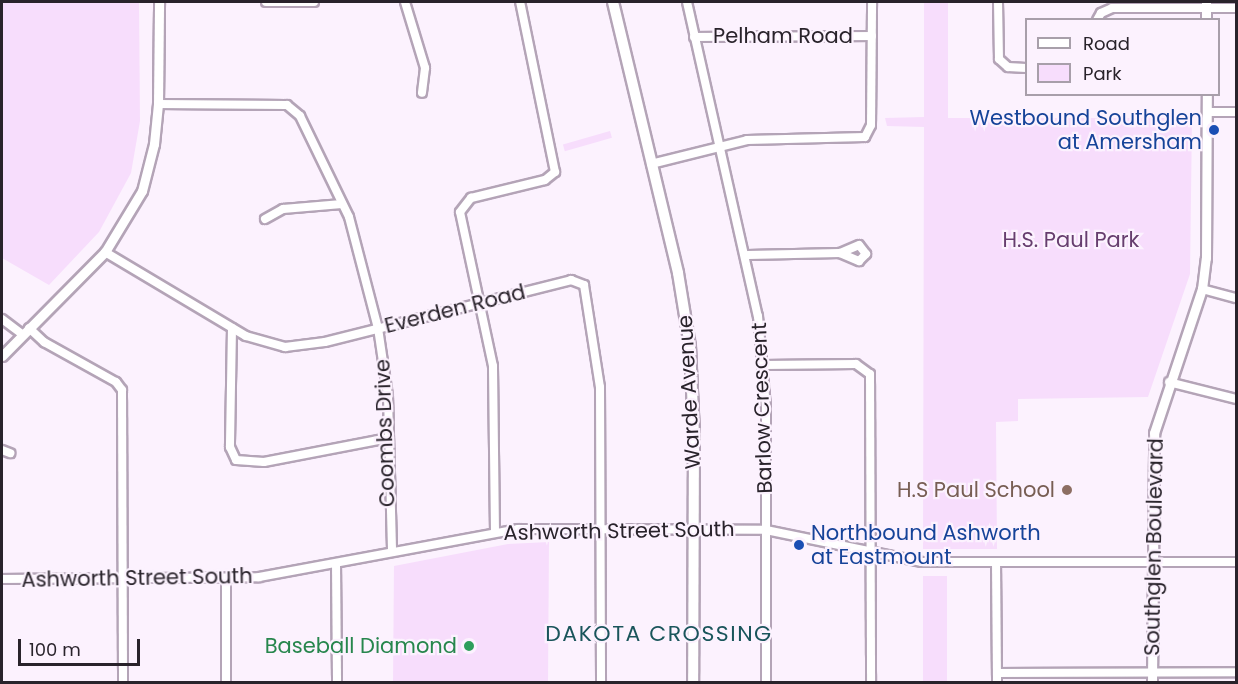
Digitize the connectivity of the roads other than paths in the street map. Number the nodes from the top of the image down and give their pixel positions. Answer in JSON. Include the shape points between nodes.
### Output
{"nodes":[{"id":1,"x":159,"y":2,"type":"edge"},
{"id":2,"x":266,"y":2,"type":"edge"},
{"id":3,"x":314,"y":2,"type":"edge"},
{"id":4,"x":405,"y":2,"type":"edge"},
{"id":5,"x":520,"y":2,"type":"edge"},
{"id":6,"x":613,"y":2,"type":"edge"},
{"id":7,"x":687,"y":2,"type":"edge"},
{"id":8,"x":872,"y":2,"type":"edge"},
{"id":9,"x":998,"y":2,"type":"edge"},
{"id":10,"x":1206,"y":5,"type":"edge"},
{"id":11,"x":1236,"y":8,"type":"edge"},
{"id":12,"x":1098,"y":18,"type":"edge"},
{"id":13,"x":872,"y":36,"type":"junction"},
{"id":14,"x":694,"y":37,"type":"junction"},
{"id":15,"x":1025,"y":68,"type":"edge"},
{"id":16,"x":422,"y":93,"type":"dead end"},
{"id":17,"x":1207,"y":96,"type":"edge"},
{"id":18,"x":158,"y":104,"type":"junction"},
{"id":19,"x":1208,"y":112,"type":"junction"},
{"id":20,"x":1236,"y":112,"type":"edge"},
{"id":21,"x":721,"y":146,"type":"junction"},
{"id":22,"x":651,"y":164,"type":"junction"},
{"id":23,"x":342,"y":204,"type":"junction"},
{"id":24,"x":265,"y":219,"type":"dead end"},
{"id":25,"x":105,"y":252,"type":"junction"},
{"id":26,"x":840,"y":253,"type":"dead end"},
{"id":27,"x":748,"y":255,"type":"junction"},
{"id":28,"x":1202,"y":289,"type":"junction"},
{"id":29,"x":1236,"y":298,"type":"edge"},
{"id":30,"x":482,"y":302,"type":"junction"},
{"id":31,"x":2,"y":319,"type":"edge"},
{"id":32,"x":232,"y":328,"type":"junction"},
{"id":33,"x":378,"y":328,"type":"junction"},
{"id":34,"x":26,"y":332,"type":"junction"},
{"id":35,"x":2,"y":356,"type":"edge"},
{"id":36,"x":764,"y":365,"type":"junction"},
{"id":37,"x":1169,"y":382,"type":"junction"},
{"id":38,"x":1236,"y":399,"type":"edge"},
{"id":39,"x":389,"y":438,"type":"junction"},
{"id":40,"x":601,"y":529,"type":"junction"},
{"id":41,"x":693,"y":529,"type":"junction"},
{"id":42,"x":766,"y":530,"type":"junction"},
{"id":43,"x":495,"y":532,"type":"junction"},
{"id":44,"x":392,"y":552,"type":"junction"},
{"id":45,"x":872,"y":554,"type":"junction"},
{"id":46,"x":1151,"y":562,"type":"junction"},
{"id":47,"x":1236,"y":562,"type":"edge"},
{"id":48,"x":996,"y":563,"type":"junction"},
{"id":49,"x":336,"y":564,"type":"junction"},
{"id":50,"x":226,"y":578,"type":"junction"},
{"id":51,"x":2,"y":579,"type":"edge"},
{"id":52,"x":122,"y":579,"type":"junction"},
{"id":53,"x":997,"y":672,"type":"junction"},
{"id":54,"x":1152,"y":672,"type":"junction"},
{"id":55,"x":1236,"y":672,"type":"edge"},
{"id":56,"x":123,"y":682,"type":"edge"},
{"id":57,"x":226,"y":682,"type":"edge"},
{"id":58,"x":337,"y":682,"type":"edge"},
{"id":59,"x":601,"y":682,"type":"edge"},
{"id":60,"x":693,"y":682,"type":"edge"},
{"id":61,"x":766,"y":682,"type":"edge"},
{"id":62,"x":871,"y":682,"type":"edge"},
{"id":63,"x":997,"y":682,"type":"edge"},
{"id":64,"x":1152,"y":682,"type":"edge"}],
"edges":[{"from":1,"to":18,"type":"street"},
{"from":2,"to":3,"type":"street"},
{"from":4,"to":16,"type":"street","via":[[425,68]]},
{"from":5,"to":30,"type":"street","via":[[556,168],[545,180],[471,198],[461,207]]},
{"from":6,"to":22,"type":"main road","name":"Warde Avenue"},
{"from":7,"to":14,"type":"street","name":"Barlow Crescent"},
{"from":8,"to":13,"type":"street"},
{"from":9,"to":15,"type":"street","via":[[999,59],[1008,67]]},
{"from":10,"to":11,"type":"street"},
{"from":10,"to":12,"type":"street","via":[[1112,8]]},
{"from":13,"to":14,"type":"street","name":"Pelham Road"},
{"from":13,"to":21,"type":"street","via":[[871,125],[865,137],[753,140]]},
{"from":14,"to":21,"type":"street","name":"Barlow Crescent"},
{"from":17,"to":19,"type":"street","name":"Southglen Boulevard"},
{"from":18,"to":23,"type":"street","name":"Coombs Drive","via":[[292,107]]},
{"from":18,"to":25,"type":"street","via":[[145,183],[133,210]]},
{"from":19,"to":20,"type":"street"},
{"from":19,"to":28,"type":"street","name":"Southglen Boulevard"},
{"from":21,"to":22,"type":"street"},
{"from":21,"to":27,"type":"street","name":"Barlow Crescent"},
{"from":22,"to":41,"type":"main road","name":"Warde Avenue","via":[[678,273],[690,346]]},
{"from":23,"to":24,"type":"street","via":[[283,209]]},
{"from":23,"to":33,"type":"street","name":"Coombs Drive","via":[[353,231]]},
{"from":25,"to":32,"type":"street","name":"Everden Road"},
{"from":25,"to":34,"type":"street"},
{"from":26,"to":27,"type":"street"},
{"from":27,"to":36,"type":"street","name":"Barlow Crescent"},
{"from":28,"to":29,"type":"street"},
{"from":28,"to":37,"type":"street","name":"Southglen Boulevard"},
{"from":30,"to":33,"type":"street","name":"Everden Road"},
{"from":30,"to":40,"type":"street","name":"Everden Road","via":[[571,280],[580,282],[586,290],[600,387]]},
{"from":30,"to":43,"type":"street","via":[[496,399]]},
{"from":31,"to":34,"type":"street"},
{"from":32,"to":33,"type":"street","name":"Everden Road","via":[[257,342],[285,347]]},
{"from":32,"to":39,"type":"street","via":[[230,447],[236,459],[264,462]]},
{"from":33,"to":39,"type":"street","name":"Coombs Drive"},
{"from":34,"to":35,"type":"street"},
{"from":34,"to":52,"type":"street","via":[[116,382],[122,390]]},
{"from":36,"to":42,"type":"street","name":"Barlow Crescent"},
{"from":36,"to":45,"type":"street","via":[[856,364],[870,372]]},
{"from":37,"to":38,"type":"street"},
{"from":37,"to":46,"type":"street","name":"Southglen Boulevard","via":[[1154,433]]},
{"from":39,"to":44,"type":"street","name":"Coombs Drive"},
{"from":40,"to":41,"type":"street","name":"Ashworth Street South"},
{"from":40,"to":43,"type":"street","name":"Ashworth Street South"},
{"from":40,"to":59,"type":"street","name":"Everden Road"},
{"from":41,"to":42,"type":"street","name":"Ashworth Street South"},
{"from":41,"to":60,"type":"main road","name":"Warde Avenue"},
{"from":42,"to":45,"type":"street","name":"Ashworth Street South"},
{"from":42,"to":61,"type":"street","name":"Barlow Crescent"},
{"from":43,"to":44,"type":"street","name":"Ashworth Street South"},
{"from":44,"to":49,"type":"street","name":"Ashworth Street South"},
{"from":45,"to":48,"type":"street","name":"Ashworth Street South","via":[[914,562]]},
{"from":45,"to":62,"type":"street"},
{"from":46,"to":47,"type":"street","name":"Ashworth Street South"},
{"from":46,"to":48,"type":"street","name":"Ashworth Street South"},
{"from":46,"to":54,"type":"street","name":"Southglen Boulevard"},
{"from":48,"to":53,"type":"street"},
{"from":49,"to":50,"type":"street","name":"Ashworth Street South"},
{"from":49,"to":58,"type":"street"},
{"from":50,"to":52,"type":"street","name":"Ashworth Street South"},
{"from":50,"to":57,"type":"street"},
{"from":51,"to":52,"type":"street","name":"Ashworth Street South"},
{"from":52,"to":56,"type":"street"},
{"from":53,"to":54,"type":"street"},
{"from":53,"to":63,"type":"street"},
{"from":54,"to":55,"type":"street"},
{"from":54,"to":64,"type":"street","name":"Southglen Boulevard"}]}
